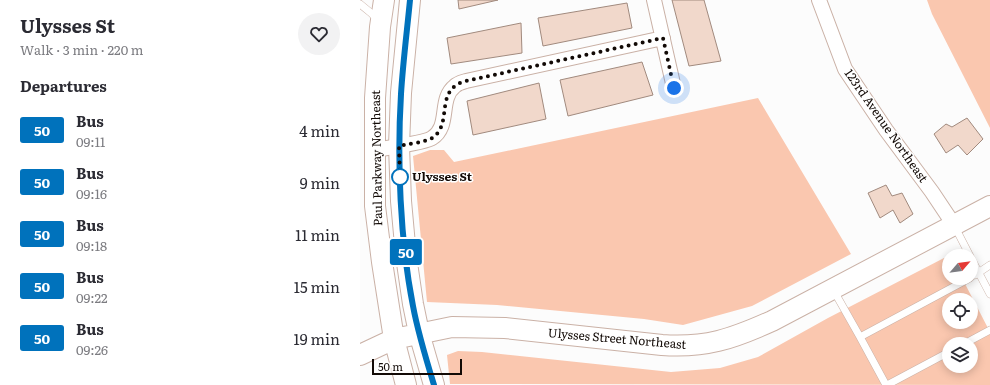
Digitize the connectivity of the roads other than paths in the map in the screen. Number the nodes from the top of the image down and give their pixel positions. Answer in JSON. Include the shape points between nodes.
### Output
{"nodes":[{"id":1,"x":384,"y":0,"type":"edge"},
{"id":2,"x":410,"y":0,"type":"edge"},
{"id":3,"x":654,"y":0,"type":"edge"},
{"id":4,"x":819,"y":0,"type":"edge"},
{"id":5,"x":360,"y":4,"type":"edge"},
{"id":6,"x":380,"y":27,"type":"junction"},
{"id":7,"x":663,"y":38,"type":"junction"},
{"id":8,"x":674,"y":88,"type":"dead end"},
{"id":9,"x":399,"y":146,"type":"junction"},
{"id":10,"x":375,"y":150,"type":"junction"},
{"id":11,"x":990,"y":206,"type":"edge"},
{"id":12,"x":954,"y":225,"type":"junction"},
{"id":13,"x":966,"y":249,"type":"edge"},
{"id":14,"x":990,"y":265,"type":"edge"},
{"id":15,"x":979,"y":273,"type":"joint"},
{"id":16,"x":958,"y":285,"type":"edge"},
{"id":17,"x":833,"y":289,"type":"junction"},
{"id":18,"x":990,"y":294,"type":"edge"},
{"id":19,"x":990,"y":330,"type":"edge"},
{"id":20,"x":419,"y":333,"type":"junction"},
{"id":21,"x":860,"y":337,"type":"junction"},
{"id":22,"x":977,"y":337,"type":"edge"},
{"id":23,"x":394,"y":339,"type":"junction"},
{"id":24,"x":360,"y":355,"type":"edge"},
{"id":25,"x":942,"y":356,"type":"edge"},
{"id":26,"x":406,"y":385,"type":"edge"},
{"id":27,"x":434,"y":385,"type":"edge"},
{"id":28,"x":887,"y":385,"type":"edge"}],
"edges":[{"from":1,"to":6,"type":"street","name":"Paul Parkway Northeast"},
{"from":2,"to":9,"type":"street","name":"Paul Parkway Northeast"},
{"from":3,"to":7,"type":"street"},
{"from":4,"to":12,"type":"street","name":"123rd Avenue Northeast","via":[[845,69]]},
{"from":5,"to":6,"type":"lane","via":[[378,20]]},
{"from":6,"to":10,"type":"street","name":"Paul Parkway Northeast","via":[[375,98]]},
{"from":7,"to":8,"type":"street"},
{"from":7,"to":9,"type":"street","via":[[466,81],[455,86],[447,97],[444,121],[432,139]]},
{"from":9,"to":10,"type":"street"},
{"from":9,"to":20,"type":"street","name":"Paul Parkway Northeast","via":[[406,256]]},
{"from":10,"to":23,"type":"street","name":"Paul Parkway Northeast","via":[[375,206]]},
{"from":11,"to":12,"type":"street","name":"Ulysses Street Northeast"},
{"from":12,"to":13,"type":"lane"},
{"from":12,"to":17,"type":"street","name":"Ulysses Street Northeast"},
{"from":14,"to":15,"type":"lane"},
{"from":15,"to":18,"type":"lane"},
{"from":16,"to":21,"type":"lane"},
{"from":17,"to":20,"type":"street","name":"Ulysses Street Northeast","via":[[746,333],[713,343],[684,347],[505,328],[452,327]]},
{"from":17,"to":21,"type":"lane"},
{"from":19,"to":22,"type":"lane"},
{"from":20,"to":23,"type":"street","name":"Ulysses Street Northeast"},
{"from":20,"to":27,"type":"street","name":"Paul Parkway Northeast"},
{"from":21,"to":28,"type":"lane"},
{"from":23,"to":24,"type":"street","name":"Ulysses Street Northeast"},
{"from":23,"to":26,"type":"street","name":"Paul Parkway Northeast"},
{"from":25,"to":28,"type":"lane"}]}
